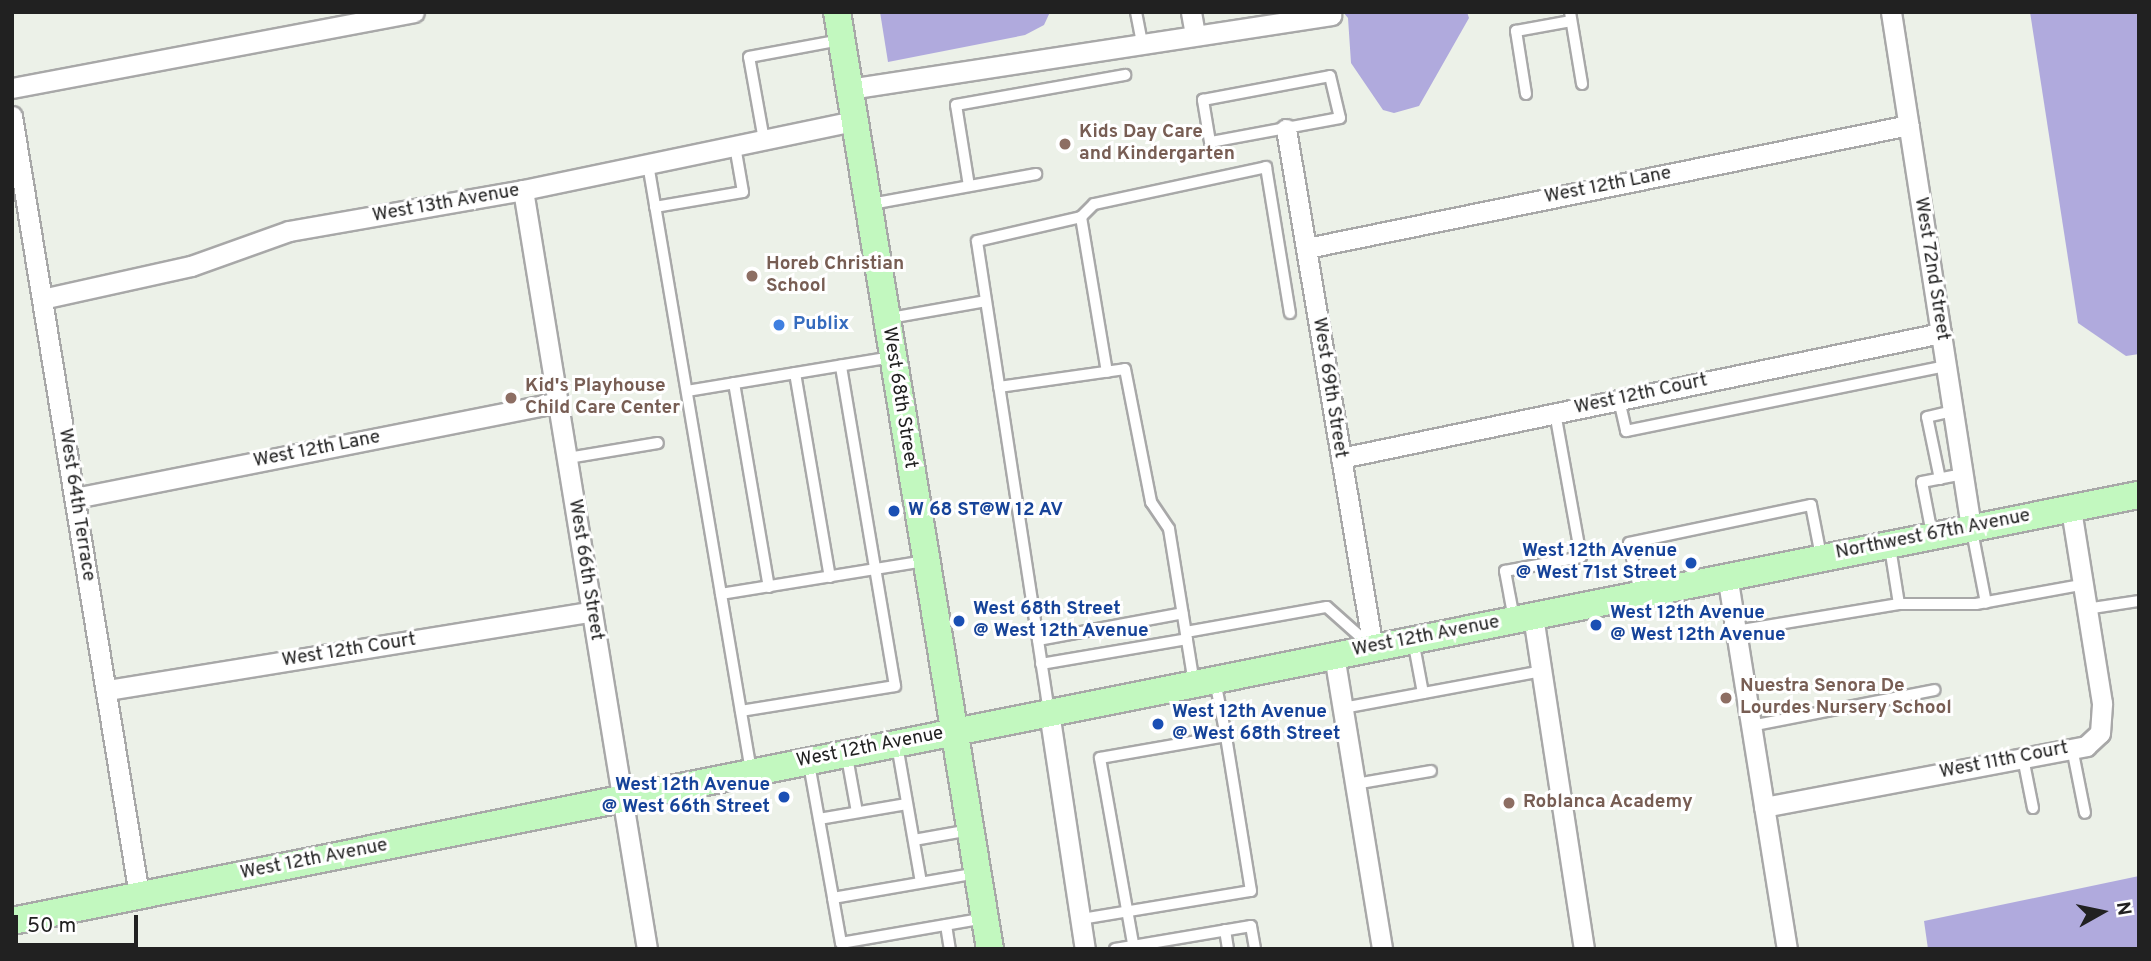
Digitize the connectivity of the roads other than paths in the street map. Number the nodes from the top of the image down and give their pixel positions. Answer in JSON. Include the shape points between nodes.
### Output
{"nodes":[{"id":1,"x":414,"y":12,"type":"edge"},
{"id":2,"x":837,"y":12,"type":"edge"},
{"id":3,"x":1136,"y":12,"type":"edge"},
{"id":4,"x":1191,"y":12,"type":"edge"},
{"id":5,"x":1891,"y":12,"type":"edge"},
{"id":6,"x":1331,"y":15,"type":"dead end"},
{"id":7,"x":1571,"y":17,"type":"edge"},
{"id":8,"x":1195,"y":34,"type":"junction"},
{"id":9,"x":841,"y":40,"type":"junction"},
{"id":10,"x":1142,"y":44,"type":"junction"},
{"id":11,"x":1125,"y":75,"type":"dead end"},
{"id":12,"x":1582,"y":84,"type":"dead end"},
{"id":13,"x":12,"y":88,"type":"edge"},
{"id":14,"x":849,"y":89,"type":"junction"},
{"id":15,"x":1527,"y":94,"type":"dead end"},
{"id":16,"x":12,"y":116,"type":"edge"},
{"id":17,"x":854,"y":121,"type":"junction"},
{"id":18,"x":1909,"y":125,"type":"junction"},
{"id":19,"x":1286,"y":129,"type":"junction"},
{"id":20,"x":764,"y":140,"type":"junction"},
{"id":21,"x":735,"y":146,"type":"junction"},
{"id":22,"x":648,"y":164,"type":"junction"},
{"id":23,"x":1036,"y":173,"type":"dead end"},
{"id":24,"x":969,"y":186,"type":"junction"},
{"id":25,"x":523,"y":190,"type":"junction"},
{"id":26,"x":867,"y":204,"type":"junction"},
{"id":27,"x":655,"y":207,"type":"junction"},
{"id":28,"x":1081,"y":216,"type":"junction"},
{"id":29,"x":1307,"y":248,"type":"junction"},
{"id":30,"x":42,"y":299,"type":"junction"},
{"id":31,"x":986,"y":301,"type":"junction"},
{"id":32,"x":1290,"y":313,"type":"dead end"},
{"id":33,"x":886,"y":319,"type":"junction"},
{"id":34,"x":1941,"y":333,"type":"junction"},
{"id":35,"x":892,"y":357,"type":"junction"},
{"id":36,"x":841,"y":366,"type":"junction"},
{"id":37,"x":1946,"y":366,"type":"junction"},
{"id":38,"x":1107,"y":372,"type":"junction"},
{"id":39,"x":795,"y":373,"type":"junction"},
{"id":40,"x":734,"y":383,"type":"junction"},
{"id":41,"x":999,"y":387,"type":"junction"},
{"id":42,"x":687,"y":391,"type":"junction"},
{"id":43,"x":1619,"y":400,"type":"junction"},
{"id":44,"x":559,"y":402,"type":"junction"},
{"id":45,"x":1953,"y":411,"type":"junction"},
{"id":46,"x":1555,"y":413,"type":"junction"},
{"id":47,"x":657,"y":443,"type":"dead end"},
{"id":48,"x":1340,"y":457,"type":"junction"},
{"id":49,"x":568,"y":458,"type":"junction"},
{"id":50,"x":1963,"y":474,"type":"junction"},
{"id":51,"x":1940,"y":479,"type":"junction"},
{"id":52,"x":2139,"y":495,"type":"edge"},
{"id":53,"x":75,"y":498,"type":"junction"},
{"id":54,"x":2071,"y":509,"type":"junction"},
{"id":55,"x":1971,"y":527,"type":"junction"},
{"id":56,"x":1932,"y":534,"type":"junction"},
{"id":57,"x":1889,"y":543,"type":"junction"},
{"id":58,"x":1821,"y":556,"type":"junction"},
{"id":59,"x":926,"y":561,"type":"junction"},
{"id":60,"x":877,"y":569,"type":"junction"},
{"id":61,"x":1727,"y":575,"type":"junction"},
{"id":62,"x":830,"y":577,"type":"junction"},
{"id":63,"x":2081,"y":585,"type":"junction"},
{"id":64,"x":769,"y":587,"type":"junction"},
{"id":65,"x":721,"y":594,"type":"junction"},
{"id":66,"x":1640,"y":594,"type":"junction"},
{"id":67,"x":2139,"y":601,"type":"edge"},
{"id":68,"x":1986,"y":603,"type":"junction"},
{"id":69,"x":1899,"y":604,"type":"junction"},
{"id":70,"x":2085,"y":609,"type":"junction"},
{"id":71,"x":591,"y":612,"type":"junction"},
{"id":72,"x":1183,"y":613,"type":"junction"},
{"id":73,"x":1524,"y":618,"type":"junction"},
{"id":74,"x":1736,"y":631,"type":"junction"},
{"id":75,"x":1186,"y":635,"type":"junction"},
{"id":76,"x":1038,"y":640,"type":"junction"},
{"id":77,"x":1413,"y":640,"type":"junction"},
{"id":78,"x":1373,"y":648,"type":"junction"},
{"id":79,"x":1334,"y":655,"type":"junction"},
{"id":80,"x":1041,"y":664,"type":"junction"},
{"id":81,"x":1542,"y":671,"type":"junction"},
{"id":82,"x":1204,"y":681,"type":"junction"},
{"id":83,"x":107,"y":690,"type":"junction"},
{"id":84,"x":1935,"y":690,"type":"dead end"},
{"id":85,"x":1423,"y":693,"type":"junction"},
{"id":86,"x":1343,"y":708,"type":"junction"},
{"id":87,"x":741,"y":711,"type":"junction"},
{"id":88,"x":1049,"y":712,"type":"junction"},
{"id":89,"x":1751,"y":726,"type":"junction"},
{"id":90,"x":954,"y":731,"type":"junction"},
{"id":91,"x":1226,"y":736,"type":"junction"},
{"id":92,"x":897,"y":743,"type":"junction"},
{"id":93,"x":2072,"y":748,"type":"junction"},
{"id":94,"x":846,"y":753,"type":"junction"},
{"id":95,"x":2023,"y":758,"type":"junction"},
{"id":96,"x":809,"y":760,"type":"junction"},
{"id":97,"x":1431,"y":771,"type":"dead end"},
{"id":98,"x":751,"y":772,"type":"junction"},
{"id":99,"x":1355,"y":784,"type":"junction"},
{"id":100,"x":622,"y":797,"type":"junction"},
{"id":101,"x":907,"y":804,"type":"junction"},
{"id":102,"x":1764,"y":807,"type":"junction"},
{"id":103,"x":2033,"y":808,"type":"dead end"},
{"id":104,"x":857,"y":812,"type":"junction"},
{"id":105,"x":2085,"y":813,"type":"dead end"},
{"id":106,"x":819,"y":819,"type":"junction"},
{"id":107,"x":970,"y":830,"type":"junction"},
{"id":108,"x":914,"y":840,"type":"junction"},
{"id":109,"x":977,"y":873,"type":"junction"},
{"id":110,"x":921,"y":883,"type":"junction"},
{"id":111,"x":139,"y":895,"type":"junction"},
{"id":112,"x":833,"y":898,"type":"junction"},
{"id":113,"x":1128,"y":911,"type":"junction"},
{"id":114,"x":985,"y":918,"type":"junction"},
{"id":115,"x":1080,"y":919,"type":"junction"},
{"id":116,"x":12,"y":921,"type":"edge"},
{"id":117,"x":946,"y":925,"type":"junction"},
{"id":118,"x":1225,"y":930,"type":"junction"},
{"id":119,"x":1134,"y":947,"type":"edge"},
{"id":120,"x":647,"y":949,"type":"edge"},
{"id":121,"x":950,"y":949,"type":"edge"},
{"id":122,"x":990,"y":949,"type":"edge"},
{"id":123,"x":1085,"y":949,"type":"edge"},
{"id":124,"x":1115,"y":949,"type":"edge"},
{"id":125,"x":1228,"y":949,"type":"edge"},
{"id":126,"x":1255,"y":949,"type":"edge"},
{"id":127,"x":1382,"y":949,"type":"edge"},
{"id":128,"x":1584,"y":949,"type":"edge"},
{"id":129,"x":1787,"y":949,"type":"edge"}],
"edges":[{"from":1,"to":13,"type":"street"},
{"from":2,"to":9,"type":"main road","name":"West 68th Street"},
{"from":3,"to":10,"type":"lane"},
{"from":4,"to":8,"type":"street"},
{"from":5,"to":18,"type":"street","name":"West 72nd Street"},
{"from":6,"to":8,"type":"street"},
{"from":7,"to":12,"type":"lane"},
{"from":7,"to":15,"type":"lane","via":[[1516,31]]},
{"from":8,"to":10,"type":"street"},
{"from":9,"to":14,"type":"main road","name":"West 68th Street"},
{"from":9,"to":20,"type":"lane","via":[[748,57]]},
{"from":10,"to":14,"type":"street"},
{"from":11,"to":24,"type":"lane","via":[[956,105]]},
{"from":14,"to":17,"type":"main road","name":"West 68th Street"},
{"from":16,"to":30,"type":"street","name":"West 64th Terrace"},
{"from":17,"to":20,"type":"street","name":"West 13th Avenue"},
{"from":17,"to":26,"type":"main road","name":"West 68th Street"},
{"from":18,"to":29,"type":"street","name":"West 12th Lane"},
{"from":18,"to":34,"type":"street","name":"West 72nd Street"},
{"from":19,"to":19,"type":"lane","via":[[1340,118],[1330,76],[1203,100],[1210,142]]},
{"from":19,"to":29,"type":"street","name":"West 69th Street"},
{"from":20,"to":21,"type":"street","name":"West 13th Avenue"},
{"from":21,"to":22,"type":"street","name":"West 13th Avenue"},
{"from":21,"to":27,"type":"lane","via":[[743,192]]},
{"from":22,"to":25,"type":"street","name":"West 13th Avenue"},
{"from":22,"to":27,"type":"lane"},
{"from":23,"to":24,"type":"lane"},
{"from":24,"to":26,"type":"lane"},
{"from":25,"to":30,"type":"street","name":"West 13th Avenue","via":[[289,232],[191,266]]},
{"from":25,"to":44,"type":"street","name":"West 66th Street"},
{"from":26,"to":33,"type":"main road","name":"West 68th Street"},
{"from":27,"to":42,"type":"lane"},
{"from":28,"to":31,"type":"lane","via":[[976,241]]},
{"from":28,"to":32,"type":"lane","via":[[1094,204],[1266,167]]},
{"from":28,"to":38,"type":"lane"},
{"from":29,"to":48,"type":"street","name":"West 69th Street"},
{"from":30,"to":53,"type":"street","name":"West 64th Terrace"},
{"from":31,"to":33,"type":"lane"},
{"from":31,"to":41,"type":"lane"},
{"from":33,"to":35,"type":"main road","name":"West 68th Street"},
{"from":34,"to":37,"type":"street","name":"West 72nd Street"},
{"from":34,"to":43,"type":"street","name":"West 12th Court"},
{"from":35,"to":36,"type":"lane"},
{"from":35,"to":59,"type":"main road","name":"West 68th Street"},
{"from":36,"to":39,"type":"lane"},
{"from":36,"to":60,"type":"lane"},
{"from":37,"to":43,"type":"lane","via":[[1626,431]]},
{"from":37,"to":45,"type":"street","name":"West 72nd Street"},
{"from":38,"to":41,"type":"lane"},
{"from":38,"to":72,"type":"lane","via":[[1125,369],[1151,502],[1169,529]]},
{"from":39,"to":40,"type":"lane"},
{"from":39,"to":62,"type":"lane"},
{"from":40,"to":42,"type":"lane"},
{"from":40,"to":64,"type":"lane"},
{"from":41,"to":76,"type":"lane"},
{"from":42,"to":65,"type":"lane"},
{"from":43,"to":46,"type":"street","name":"West 12th Court"},
{"from":44,"to":49,"type":"street","name":"West 66th Street"},
{"from":44,"to":53,"type":"street","name":"West 12th Lane"},
{"from":45,"to":50,"type":"street","name":"West 72nd Street"},
{"from":45,"to":51,"type":"lane","via":[[1927,416]]},
{"from":46,"to":48,"type":"street","name":"West 12th Court"},
{"from":46,"to":73,"type":"lane","via":[[1581,557],[1505,571]]},
{"from":47,"to":49,"type":"lane"},
{"from":48,"to":78,"type":"street","name":"West 69th Street"},
{"from":49,"to":71,"type":"street","name":"West 66th Street"},
{"from":50,"to":51,"type":"lane"},
{"from":50,"to":55,"type":"street","name":"West 72nd Street"},
{"from":51,"to":56,"type":"lane","via":[[1922,482]]},
{"from":52,"to":54,"type":"main road","name":"Northwest 67th Avenue"},
{"from":53,"to":83,"type":"street","name":"West 64th Terrace"},
{"from":54,"to":55,"type":"main road","name":"Northwest 67th Avenue"},
{"from":54,"to":63,"type":"street","name":"West 11th Court"},
{"from":55,"to":56,"type":"main road","name":"Northwest 67th Avenue"},
{"from":55,"to":68,"type":"lane"},
{"from":56,"to":57,"type":"main road","name":"Northwest 67th Avenue"},
{"from":57,"to":58,"type":"main road","name":"Northwest 67th Avenue"},
{"from":57,"to":69,"type":"lane"},
{"from":58,"to":61,"type":"main road","name":"Northwest 67th Avenue"},
{"from":58,"to":66,"type":"lane","via":[[1811,505],[1629,542]]},
{"from":59,"to":60,"type":"lane"},
{"from":59,"to":90,"type":"main road","name":"West 68th Street"},
{"from":60,"to":62,"type":"lane"},
{"from":60,"to":87,"type":"lane","via":[[895,686]]},
{"from":61,"to":66,"type":"main road","name":"West 12th Avenue"},
{"from":61,"to":74,"type":"street"},
{"from":62,"to":64,"type":"lane"},
{"from":63,"to":68,"type":"lane"},
{"from":63,"to":70,"type":"street","name":"West 11th Court"},
{"from":64,"to":65,"type":"lane"},
{"from":65,"to":87,"type":"lane"},
{"from":66,"to":73,"type":"main road","name":"West 12th Avenue"},
{"from":67,"to":70,"type":"lane"},
{"from":68,"to":69,"type":"lane"},
{"from":69,"to":74,"type":"lane"},
{"from":70,"to":93,"type":"street","name":"West 11th Court","via":[[2102,703],[2100,733],[2086,746]]},
{"from":71,"to":83,"type":"street","name":"West 12th Court"},
{"from":71,"to":100,"type":"street","name":"West 66th Street"},
{"from":72,"to":75,"type":"lane"},
{"from":72,"to":76,"type":"lane"},
{"from":73,"to":77,"type":"main road","name":"West 12th Avenue"},
{"from":73,"to":81,"type":"street"},
{"from":74,"to":89,"type":"street"},
{"from":75,"to":78,"type":"lane","via":[[1327,607]]},
{"from":75,"to":80,"type":"lane"},
{"from":75,"to":82,"type":"lane"},
{"from":76,"to":80,"type":"lane"},
{"from":77,"to":78,"type":"main road","name":"West 12th Avenue"},
{"from":77,"to":85,"type":"lane"},
{"from":78,"to":79,"type":"main road","name":"West 12th Avenue"},
{"from":79,"to":82,"type":"main road","name":"West 12th Avenue"},
{"from":79,"to":86,"type":"street"},
{"from":80,"to":88,"type":"lane"},
{"from":81,"to":85,"type":"lane"},
{"from":81,"to":128,"type":"street"},
{"from":82,"to":88,"type":"main road","name":"West 12th Avenue"},
{"from":82,"to":91,"type":"lane"},
{"from":83,"to":111,"type":"street","name":"West 64th Terrace"},
{"from":84,"to":89,"type":"lane"},
{"from":85,"to":86,"type":"lane"},
{"from":86,"to":99,"type":"street"},
{"from":87,"to":98,"type":"lane"},
{"from":88,"to":90,"type":"main road","name":"West 12th Avenue"},
{"from":88,"to":115,"type":"street"},
{"from":89,"to":102,"type":"street"},
{"from":90,"to":92,"type":"main road","name":"West 12th Avenue"},
{"from":90,"to":107,"type":"main road","name":"West 68th Street"},
{"from":91,"to":113,"type":"lane","via":[[1251,891]]},
{"from":91,"to":113,"type":"lane","via":[[1100,758]]},
{"from":92,"to":94,"type":"main road","name":"West 12th Avenue"},
{"from":92,"to":101,"type":"lane"},
{"from":93,"to":95,"type":"street","name":"West 11th Court"},
{"from":93,"to":105,"type":"lane"},
{"from":94,"to":96,"type":"main road","name":"West 12th Avenue"},
{"from":94,"to":104,"type":"lane"},
{"from":95,"to":102,"type":"street","name":"West 11th Court"},
{"from":95,"to":103,"type":"lane"},
{"from":96,"to":98,"type":"main road","name":"West 12th Avenue"},
{"from":96,"to":106,"type":"lane"},
{"from":97,"to":99,"type":"lane"},
{"from":98,"to":100,"type":"main road","name":"West 12th Avenue"},
{"from":99,"to":127,"type":"street"},
{"from":100,"to":111,"type":"main road","name":"West 12th Avenue"},
{"from":100,"to":120,"type":"street","name":"West 66th Street"},
{"from":101,"to":104,"type":"lane"},
{"from":101,"to":108,"type":"lane"},
{"from":102,"to":129,"type":"street"},
{"from":104,"to":106,"type":"lane"},
{"from":106,"to":112,"type":"lane"},
{"from":107,"to":108,"type":"lane"},
{"from":107,"to":109,"type":"main road","name":"West 68th Street"},
{"from":108,"to":110,"type":"lane"},
{"from":109,"to":110,"type":"lane"},
{"from":109,"to":114,"type":"main road","name":"West 68th Street"},
{"from":110,"to":112,"type":"lane"},
{"from":111,"to":116,"type":"main road","name":"West 12th Avenue"},
{"from":112,"to":117,"type":"lane","via":[[841,943]]},
{"from":113,"to":115,"type":"lane"},
{"from":113,"to":119,"type":"lane"},
{"from":114,"to":117,"type":"lane"},
{"from":114,"to":122,"type":"main road","name":"West 68th Street"},
{"from":115,"to":123,"type":"street"},
{"from":117,"to":121,"type":"lane"},
{"from":118,"to":119,"type":"lane"},
{"from":118,"to":125,"type":"lane"},
{"from":118,"to":126,"type":"lane","via":[[1251,926]]},
{"from":119,"to":124,"type":"lane"}]}
